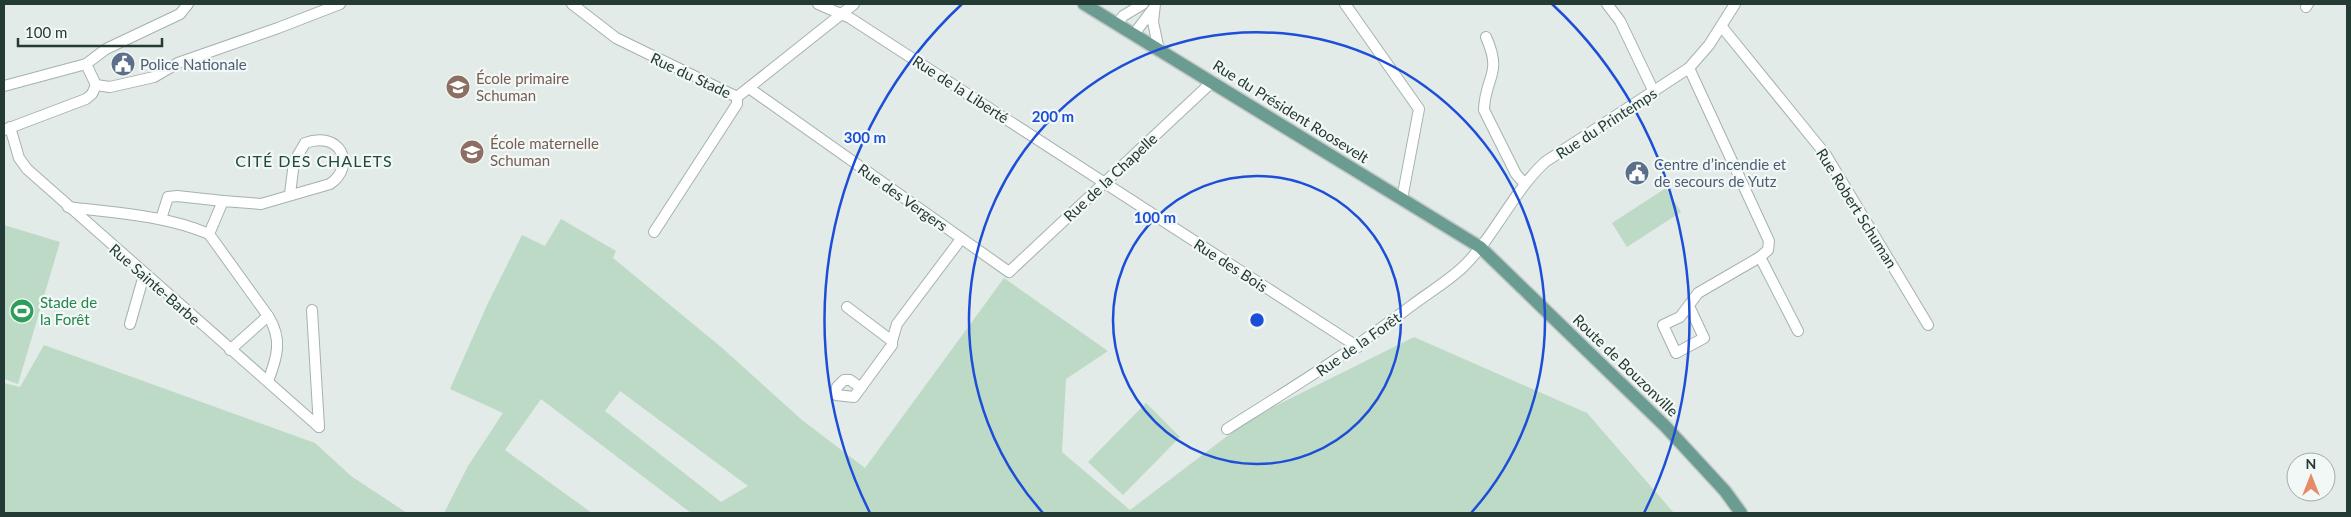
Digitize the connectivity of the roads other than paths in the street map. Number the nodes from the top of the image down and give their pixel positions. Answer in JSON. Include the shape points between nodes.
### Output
{"nodes":[{"id":1,"x":188,"y":4,"type":"edge"},
{"id":2,"x":340,"y":4,"type":"edge"},
{"id":3,"x":572,"y":4,"type":"edge"},
{"id":4,"x":818,"y":4,"type":"edge"},
{"id":5,"x":854,"y":4,"type":"edge"},
{"id":6,"x":1084,"y":4,"type":"edge"},
{"id":7,"x":1143,"y":4,"type":"edge"},
{"id":8,"x":1345,"y":4,"type":"edge"},
{"id":9,"x":1607,"y":4,"type":"edge"},
{"id":10,"x":1735,"y":4,"type":"edge"},
{"id":11,"x":1155,"y":6,"type":"edge"},
{"id":12,"x":841,"y":14,"type":"junction"},
{"id":13,"x":1117,"y":24,"type":"junction"},
{"id":14,"x":1722,"y":27,"type":"junction"},
{"id":15,"x":1134,"y":34,"type":"junction"},
{"id":16,"x":1486,"y":37,"type":"dead end"},
{"id":17,"x":1159,"y":50,"type":"junction"},
{"id":18,"x":86,"y":64,"type":"junction"},
{"id":19,"x":1689,"y":68,"type":"junction"},
{"id":20,"x":1212,"y":82,"type":"junction"},
{"id":21,"x":96,"y":85,"type":"junction"},
{"id":22,"x":4,"y":86,"type":"edge"},
{"id":23,"x":749,"y":88,"type":"junction"},
{"id":24,"x":1654,"y":92,"type":"junction"},
{"id":25,"x":737,"y":97,"type":"junction"},
{"id":26,"x":7,"y":129,"type":"edge"},
{"id":27,"x":1104,"y":183,"type":"junction"},
{"id":28,"x":1524,"y":183,"type":"junction"},
{"id":29,"x":290,"y":194,"type":"junction"},
{"id":30,"x":1402,"y":199,"type":"junction"},
{"id":31,"x":223,"y":201,"type":"junction"},
{"id":32,"x":68,"y":207,"type":"junction"},
{"id":33,"x":161,"y":220,"type":"junction"},
{"id":34,"x":654,"y":232,"type":"dead end"},
{"id":35,"x":209,"y":234,"type":"junction"},
{"id":36,"x":961,"y":239,"type":"junction"},
{"id":37,"x":1480,"y":247,"type":"junction"},
{"id":38,"x":1760,"y":257,"type":"junction"},
{"id":39,"x":1008,"y":272,"type":"joint"},
{"id":40,"x":144,"y":275,"type":"junction"},
{"id":41,"x":1689,"y":306,"type":"junction"},
{"id":42,"x":847,"y":307,"type":"dead end"},
{"id":43,"x":312,"y":310,"type":"dead end"},
{"id":44,"x":268,"y":316,"type":"junction"},
{"id":45,"x":130,"y":324,"type":"dead end"},
{"id":46,"x":1928,"y":325,"type":"dead end"},
{"id":47,"x":1798,"y":331,"type":"dead end"},
{"id":48,"x":892,"y":341,"type":"junction"},
{"id":49,"x":1358,"y":347,"type":"junction"},
{"id":50,"x":230,"y":350,"type":"junction"},
{"id":51,"x":268,"y":381,"type":"junction"},
{"id":52,"x":861,"y":388,"type":"dead end"},
{"id":53,"x":1228,"y":429,"type":"dead end"},
{"id":54,"x":1741,"y":513,"type":"edge"}],
"edges":[{"from":1,"to":18,"type":"street","via":[[180,14],[106,49]]},
{"from":2,"to":21,"type":"street","via":[[178,63],[154,77],[110,87]]},
{"from":3,"to":25,"type":"street","name":"Rue du Stade","via":[[616,38]]},
{"from":4,"to":12,"type":"street","name":"Rue de la Liberté"},
{"from":5,"to":12,"type":"street","name":"Rue du Stade"},
{"from":6,"to":13,"type":"main road","name":"Rue du Président Roosevelt"},
{"from":7,"to":13,"type":"street","via":[[1123,16]]},
{"from":8,"to":30,"type":"street","via":[[1419,109]]},
{"from":9,"to":24,"type":"street","via":[[1620,21]]},
{"from":10,"to":14,"type":"street","name":"Rue du Printemps"},
{"from":11,"to":15,"type":"street"},
{"from":11,"to":17,"type":"street","via":[[1152,22]]},
{"from":12,"to":23,"type":"street","name":"Rue du Stade"},
{"from":12,"to":27,"type":"street","name":"Rue de la Liberté"},
{"from":13,"to":15,"type":"main road","name":"Rue du Président Roosevelt"},
{"from":14,"to":19,"type":"street","name":"Rue du Printemps"},
{"from":14,"to":46,"type":"street","name":"Rue Robert Schuman","via":[[1826,155]]},
{"from":15,"to":17,"type":"main road","name":"Rue du Président Roosevelt"},
{"from":16,"to":28,"type":"street","via":[[1495,62],[1484,110],[1516,174]]},
{"from":17,"to":20,"type":"main road","name":"Rue du Président Roosevelt"},
{"from":18,"to":21,"type":"street"},
{"from":18,"to":22,"type":"street"},
{"from":19,"to":24,"type":"street","name":"Rue du Printemps"},
{"from":19,"to":38,"type":"street","via":[[1769,241],[1768,250]]},
{"from":20,"to":27,"type":"street","name":"Rue de la Chapelle"},
{"from":20,"to":30,"type":"main road","name":"Rue du Président Roosevelt"},
{"from":21,"to":26,"type":"street","via":[[86,99]]},
{"from":23,"to":25,"type":"street","name":"Rue du Stade"},
{"from":23,"to":36,"type":"street","name":"Rue des Vergers"},
{"from":24,"to":28,"type":"street","name":"Rue du Printemps","via":[[1545,162]]},
{"from":25,"to":34,"type":"street","via":[[737,104]]},
{"from":26,"to":32,"type":"street","name":"Rue Sainte-Barbe","via":[[19,158]]},
{"from":27,"to":39,"type":"street","name":"Rue de la Chapelle"},
{"from":27,"to":49,"type":"street","name":"Rue des Bois"},
{"from":28,"to":37,"type":"street","name":"Rue du Printemps"},
{"from":29,"to":29,"type":"street","via":[[314,190],[338,178],[343,158],[338,146],[328,140],[316,139],[305,143],[294,162]]},
{"from":29,"to":31,"type":"street","via":[[260,204]]},
{"from":30,"to":37,"type":"main road","name":"Rue du Président Roosevelt"},
{"from":31,"to":33,"type":"street","via":[[168,197]]},
{"from":31,"to":35,"type":"street"},
{"from":32,"to":33,"type":"street"},
{"from":32,"to":40,"type":"street","name":"Rue Sainte-Barbe"},
{"from":33,"to":35,"type":"street"},
{"from":35,"to":44,"type":"street"},
{"from":36,"to":39,"type":"street","name":"Rue des Vergers"},
{"from":36,"to":48,"type":"street","via":[[897,324]]},
{"from":37,"to":49,"type":"street","name":"Rue de la Forêt","via":[[1462,268]]},
{"from":37,"to":54,"type":"main road","name":"Route de Bouzonville","via":[[1665,426]]},
{"from":38,"to":41,"type":"street","via":[[1698,293]]},
{"from":38,"to":47,"type":"street"},
{"from":40,"to":45,"type":"street"},
{"from":40,"to":50,"type":"street","name":"Rue Sainte-Barbe"},
{"from":41,"to":41,"type":"street","via":[[1680,317],[1663,325],[1676,353],[1704,338]]},
{"from":42,"to":48,"type":"street"},
{"from":43,"to":51,"type":"street","name":"Rue Sainte-Barbe","via":[[319,427]]},
{"from":44,"to":50,"type":"street"},
{"from":44,"to":51,"type":"street","via":[[278,341],[277,357]]},
{"from":48,"to":52,"type":"street"},
{"from":49,"to":53,"type":"street","name":"Rue de la Forêt"},
{"from":50,"to":51,"type":"street","name":"Rue Sainte-Barbe"}]}
